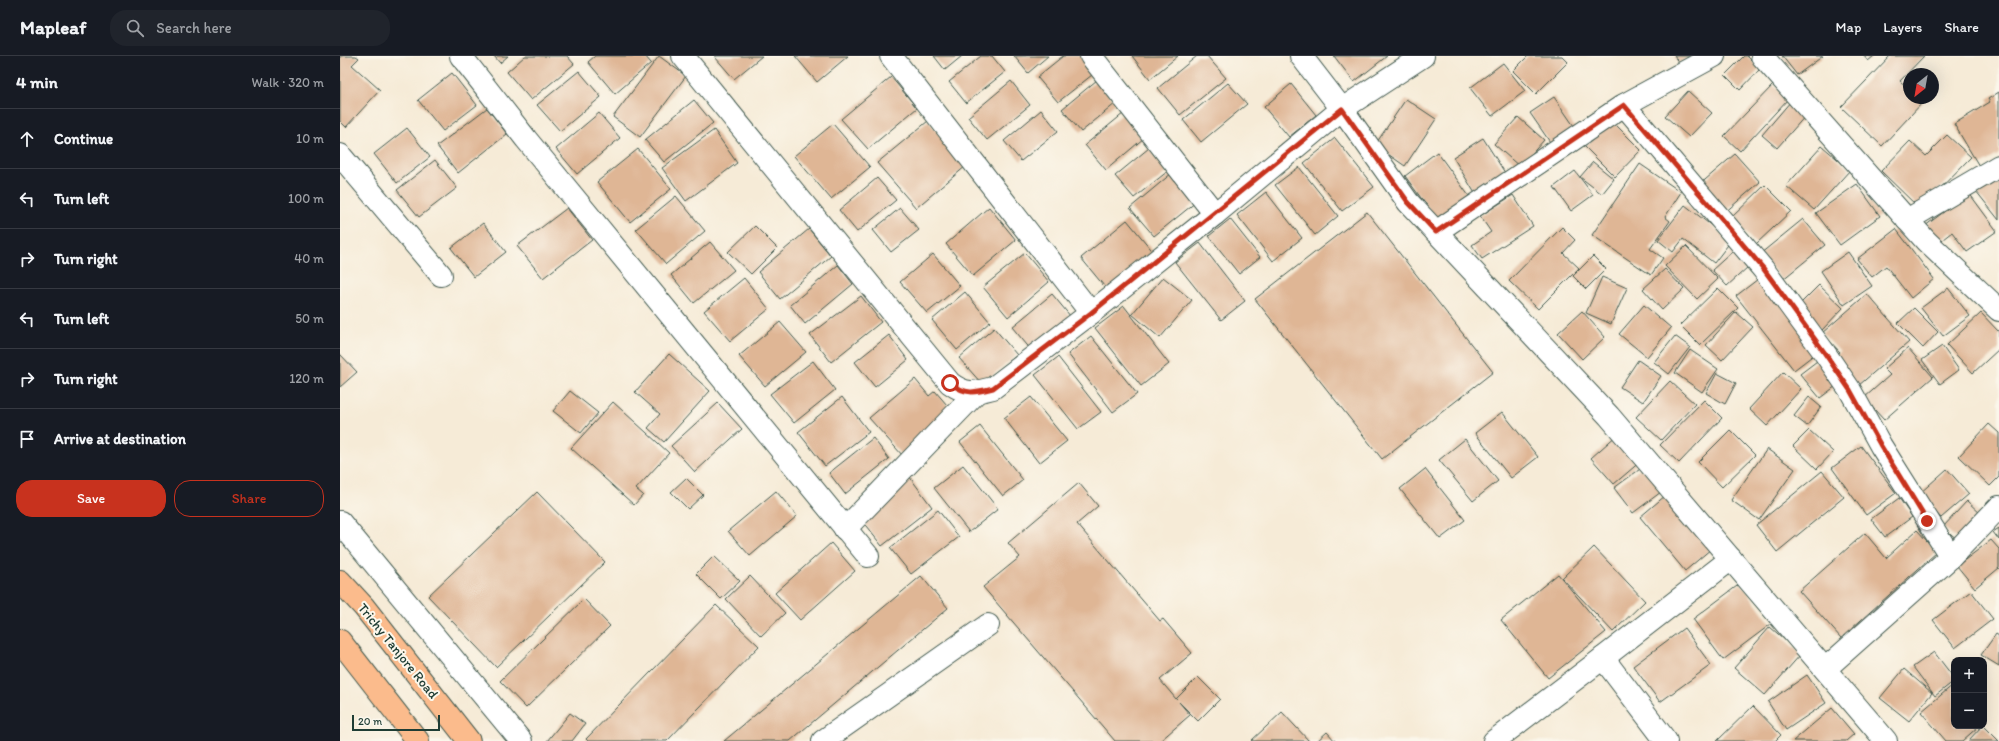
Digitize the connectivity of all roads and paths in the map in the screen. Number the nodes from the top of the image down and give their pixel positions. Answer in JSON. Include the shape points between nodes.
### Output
{"nodes":[{"id":1,"x":462,"y":56,"type":"edge"},
{"id":2,"x":683,"y":56,"type":"edge"},
{"id":3,"x":891,"y":56,"type":"edge"},
{"id":4,"x":1092,"y":56,"type":"edge"},
{"id":5,"x":1301,"y":56,"type":"edge"},
{"id":6,"x":1423,"y":56,"type":"edge"},
{"id":7,"x":1714,"y":56,"type":"edge"},
{"id":8,"x":1762,"y":56,"type":"edge"},
{"id":9,"x":1624,"y":105,"type":"junction"},
{"id":10,"x":1342,"y":109,"type":"junction"},
{"id":11,"x":340,"y":155,"type":"edge"},
{"id":12,"x":1999,"y":166,"type":"edge"},
{"id":13,"x":1215,"y":214,"type":"junction"},
{"id":14,"x":1908,"y":220,"type":"junction"},
{"id":15,"x":1436,"y":232,"type":"junction"},
{"id":16,"x":441,"y":275,"type":"dead end"},
{"id":17,"x":1999,"y":310,"type":"edge"},
{"id":18,"x":1091,"y":313,"type":"junction"},
{"id":19,"x":976,"y":393,"type":"junction"},
{"id":20,"x":1999,"y":507,"type":"edge"},
{"id":21,"x":340,"y":522,"type":"edge"},
{"id":22,"x":845,"y":529,"type":"junction"},
{"id":23,"x":868,"y":556,"type":"dead end"},
{"id":24,"x":1951,"y":557,"type":"junction"},
{"id":25,"x":1731,"y":558,"type":"junction"},
{"id":26,"x":340,"y":581,"type":"edge"},
{"id":27,"x":988,"y":625,"type":"dead end"},
{"id":28,"x":340,"y":641,"type":"edge"},
{"id":29,"x":1603,"y":658,"type":"junction"},
{"id":30,"x":1824,"y":668,"type":"junction"},
{"id":31,"x":418,"y":741,"type":"edge"},
{"id":32,"x":469,"y":741,"type":"edge"},
{"id":33,"x":521,"y":741,"type":"edge"},
{"id":34,"x":823,"y":741,"type":"edge"},
{"id":35,"x":1494,"y":741,"type":"edge"},
{"id":36,"x":1666,"y":741,"type":"edge"},
{"id":37,"x":1886,"y":741,"type":"edge"}],
"edges":[{"from":1,"to":22,"type":"street","via":[[531,145]]},
{"from":2,"to":19,"type":"street","via":[[950,383],[961,391]]},
{"from":3,"to":18,"type":"street"},
{"from":4,"to":13,"type":"street"},
{"from":5,"to":10,"type":"street"},
{"from":6,"to":10,"type":"street"},
{"from":7,"to":9,"type":"street"},
{"from":8,"to":14,"type":"street"},
{"from":9,"to":15,"type":"street"},
{"from":9,"to":24,"type":"street","via":[[1763,268],[1824,352],[1850,390],[1881,446]]},
{"from":10,"to":13,"type":"street"},
{"from":10,"to":15,"type":"street","via":[[1408,202]]},
{"from":11,"to":16,"type":"street"},
{"from":12,"to":14,"type":"street"},
{"from":13,"to":18,"type":"street"},
{"from":14,"to":17,"type":"street","via":[[1926,241]]},
{"from":15,"to":25,"type":"street","via":[[1610,416]]},
{"from":18,"to":19,"type":"street","via":[[993,388]]},
{"from":19,"to":22,"type":"street"},
{"from":20,"to":24,"type":"street"},
{"from":21,"to":33,"type":"street"},
{"from":22,"to":23,"type":"street"},
{"from":24,"to":30,"type":"street"},
{"from":25,"to":29,"type":"street"},
{"from":25,"to":30,"type":"street"},
{"from":26,"to":32,"type":"highway","name":"Trichy Tanjore Road"},
{"from":27,"to":34,"type":"street"},
{"from":28,"to":31,"type":"highway"},
{"from":29,"to":35,"type":"street"},
{"from":29,"to":36,"type":"street"},
{"from":30,"to":37,"type":"street"}]}
